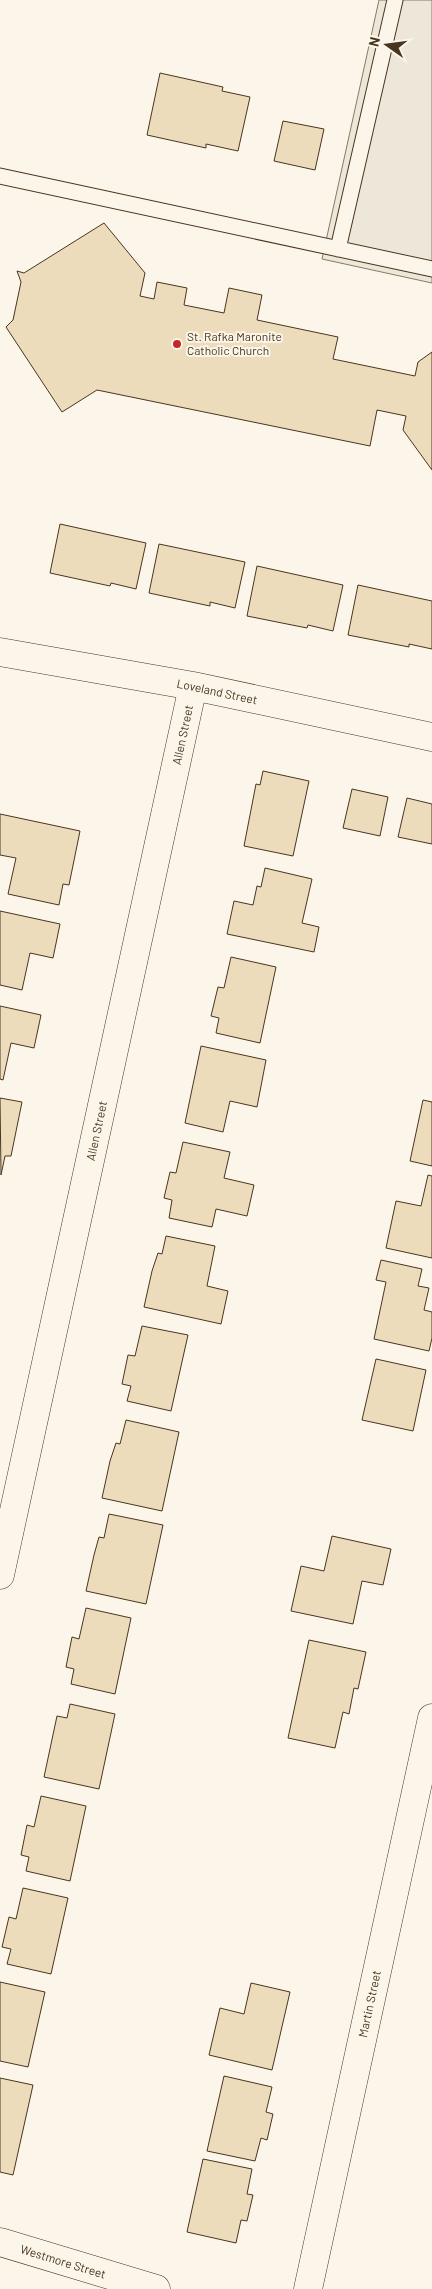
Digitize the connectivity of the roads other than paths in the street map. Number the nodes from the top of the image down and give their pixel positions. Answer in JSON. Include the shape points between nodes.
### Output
{"nodes":[{"id":1,"x":395,"y":0,"type":"edge"},
{"id":2,"x":0,"y":176,"type":"edge"},
{"id":3,"x":338,"y":249,"type":"junction"},
{"id":4,"x":432,"y":269,"type":"edge"},
{"id":5,"x":0,"y":652,"type":"edge"},
{"id":6,"x":194,"y":686,"type":"junction"},
{"id":7,"x":432,"y":737,"type":"edge"},
{"id":8,"x":0,"y":1575,"type":"edge"},
{"id":9,"x":432,"y":1718,"type":"edge"},
{"id":10,"x":0,"y":2242,"type":"edge"},
{"id":11,"x":156,"y":2289,"type":"edge"},
{"id":12,"x":308,"y":2289,"type":"edge"}],
"edges":[{"from":1,"to":3,"type":"lane"},
{"from":2,"to":3,"type":"lane"},
{"from":3,"to":4,"type":"lane"},
{"from":5,"to":6,"type":"street","name":"Loveland Street"},
{"from":6,"to":7,"type":"street","name":"Loveland Street"},
{"from":6,"to":8,"type":"street","name":"Allen Street"},
{"from":9,"to":12,"type":"street","name":"Martin Street"},
{"from":10,"to":11,"type":"street","name":"Westmore Street"}]}
